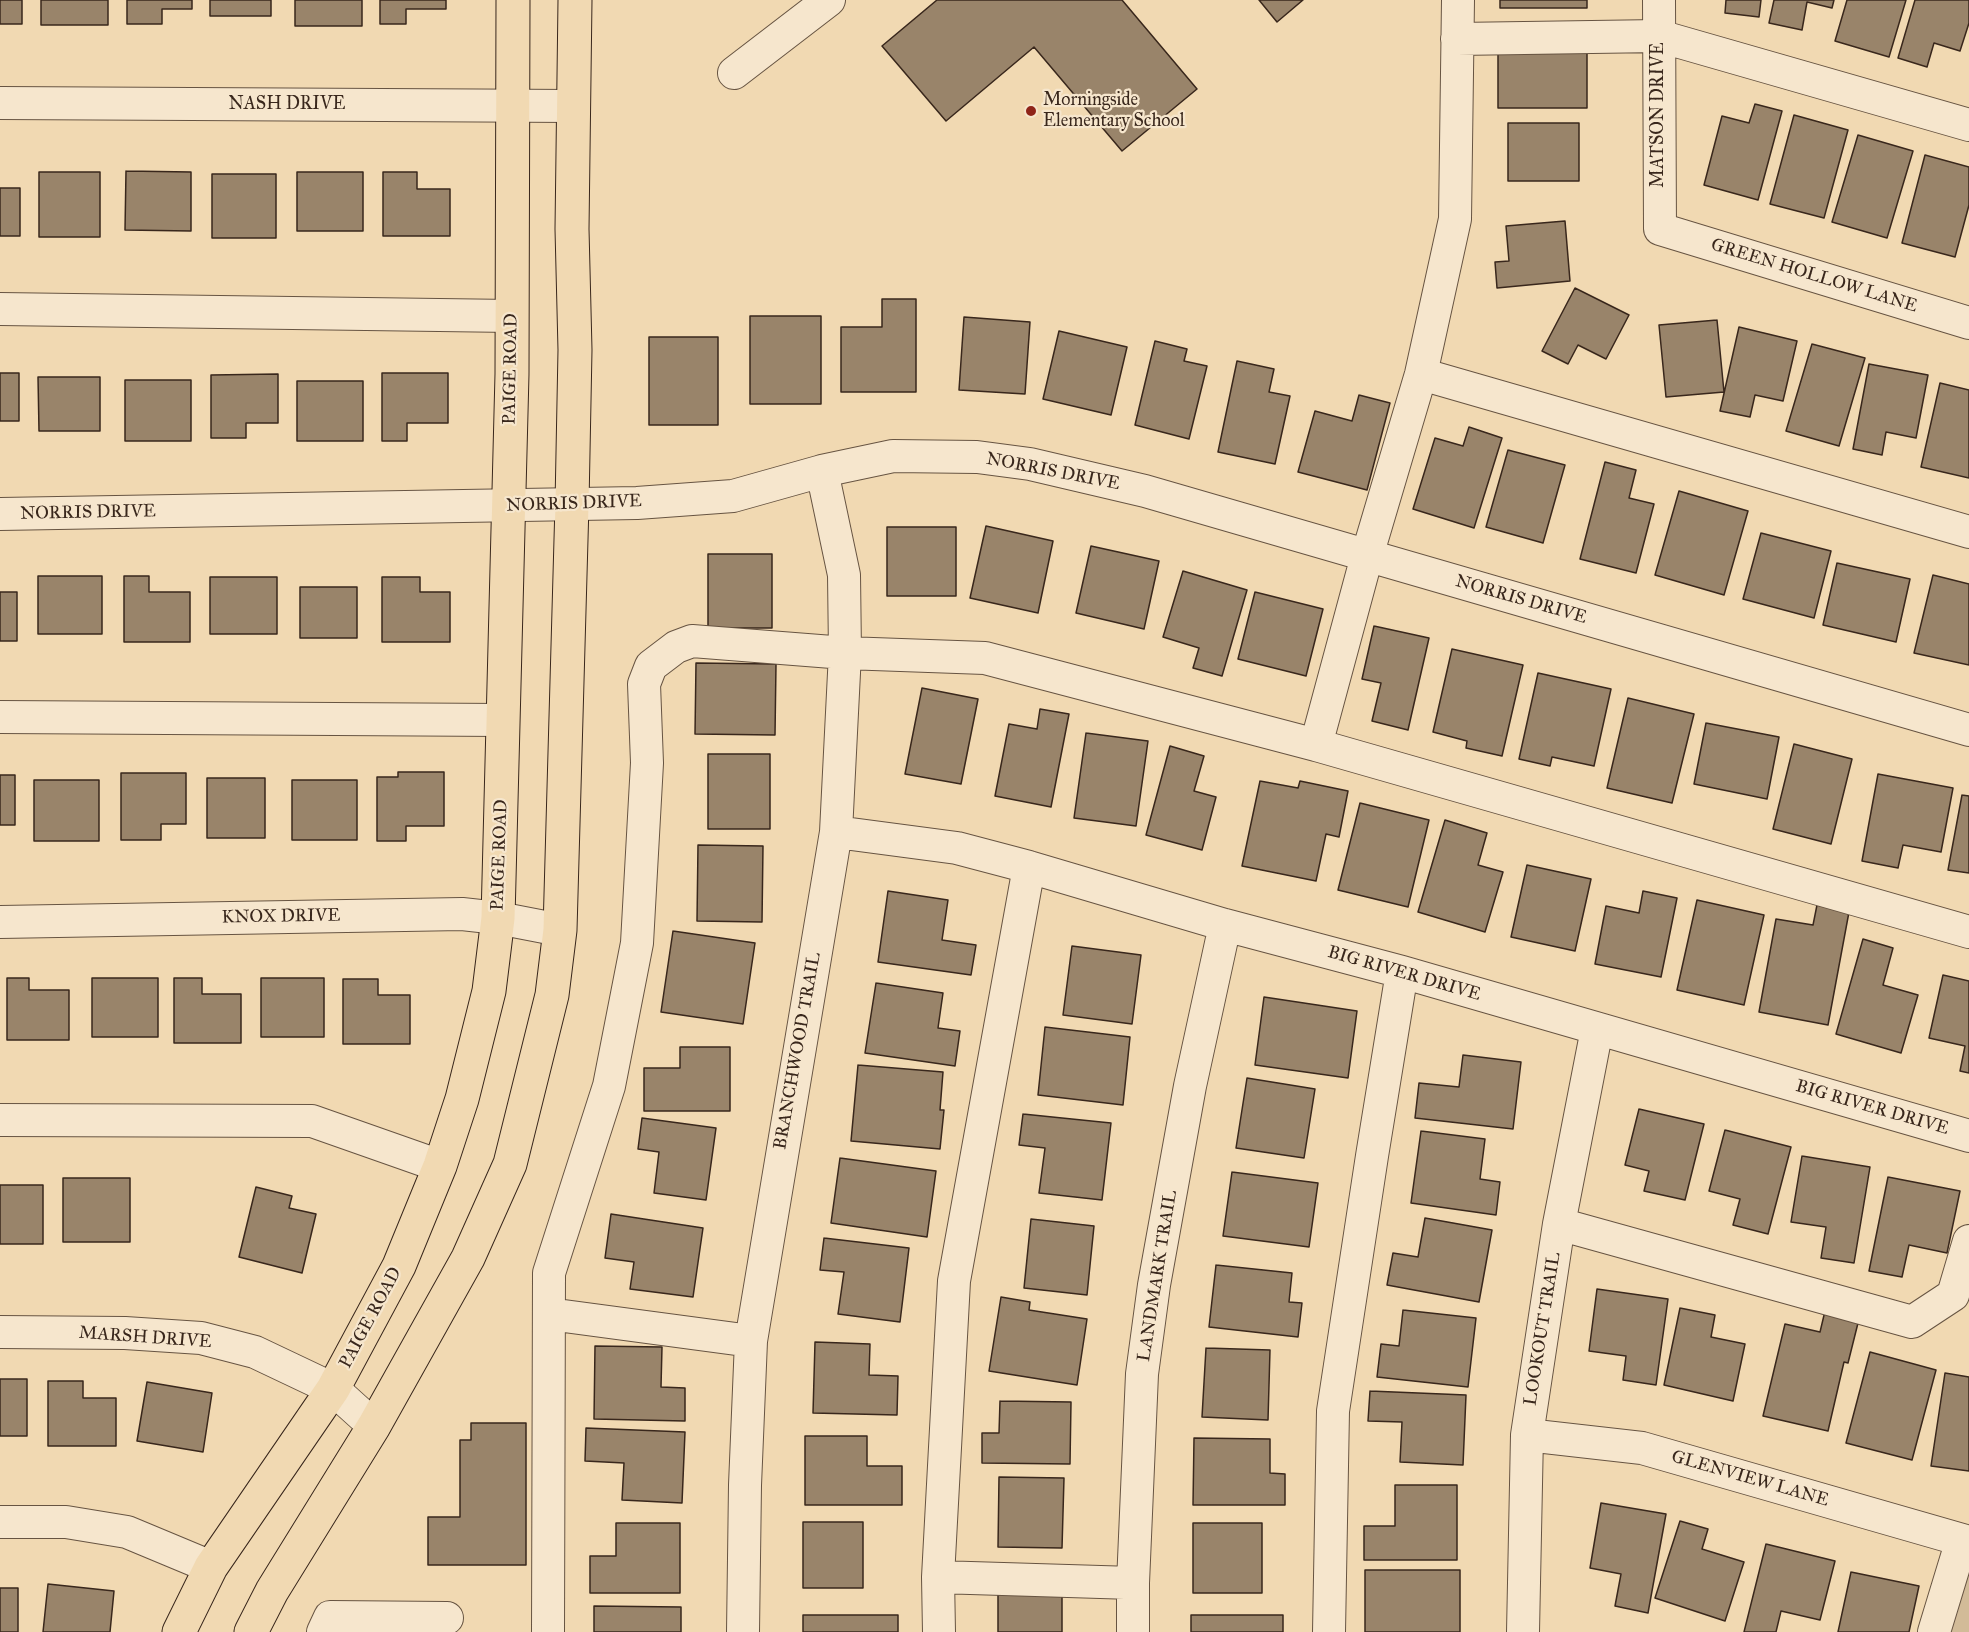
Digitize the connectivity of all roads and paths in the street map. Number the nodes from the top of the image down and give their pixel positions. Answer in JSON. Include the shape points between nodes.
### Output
{"nodes":[{"id":1,"x":513,"y":0,"type":"edge"},
{"id":2,"x":575,"y":0,"type":"edge"},
{"id":3,"x":829,"y":0,"type":"edge"},
{"id":4,"x":1458,"y":0,"type":"edge"},
{"id":5,"x":1659,"y":0,"type":"edge"},
{"id":6,"x":1659,"y":36,"type":"junction"},
{"id":7,"x":1457,"y":39,"type":"junction"},
{"id":8,"x":734,"y":73,"type":"dead end"},
{"id":9,"x":0,"y":103,"type":"edge"},
{"id":10,"x":512,"y":106,"type":"junction"},
{"id":11,"x":574,"y":106,"type":"junction"},
{"id":12,"x":1969,"y":125,"type":"edge"},
{"id":13,"x":1660,"y":229,"type":"joint"},
{"id":14,"x":0,"y":309,"type":"edge"},
{"id":15,"x":512,"y":316,"type":"junction"},
{"id":16,"x":1969,"y":323,"type":"edge"},
{"id":17,"x":1420,"y":374,"type":"junction"},
{"id":18,"x":822,"y":471,"type":"junction"},
{"id":19,"x":572,"y":504,"type":"junction"},
{"id":20,"x":508,"y":506,"type":"junction"},
{"id":21,"x":0,"y":514,"type":"edge"},
{"id":22,"x":1969,"y":532,"type":"edge"},
{"id":23,"x":1367,"y":556,"type":"junction"},
{"id":24,"x":845,"y":653,"type":"junction"},
{"id":25,"x":0,"y":717,"type":"edge"},
{"id":26,"x":503,"y":720,"type":"junction"},
{"id":27,"x":1969,"y":730,"type":"edge"},
{"id":28,"x":1316,"y":745,"type":"junction"},
{"id":29,"x":836,"y":832,"type":"junction"},
{"id":30,"x":1029,"y":867,"type":"junction"},
{"id":31,"x":498,"y":918,"type":"junction"},
{"id":32,"x":0,"y":922,"type":"edge"},
{"id":33,"x":1225,"y":925,"type":"junction"},
{"id":34,"x":560,"y":930,"type":"junction"},
{"id":35,"x":1969,"y":932,"type":"edge"},
{"id":36,"x":1402,"y":972,"type":"junction"},
{"id":37,"x":1597,"y":1029,"type":"junction"},
{"id":38,"x":0,"y":1120,"type":"edge"},
{"id":39,"x":1969,"y":1136,"type":"edge"},
{"id":40,"x":440,"y":1166,"type":"junction"},
{"id":41,"x":1559,"y":1224,"type":"junction"},
{"id":42,"x":1969,"y":1241,"type":"edge"},
{"id":43,"x":549,"y":1314,"type":"junction"},
{"id":44,"x":0,"y":1332,"type":"edge"},
{"id":45,"x":751,"y":1341,"type":"junction"},
{"id":46,"x":333,"y":1389,"type":"junction"},
{"id":47,"x":374,"y":1425,"type":"junction"},
{"id":48,"x":1527,"y":1436,"type":"junction"},
{"id":49,"x":0,"y":1522,"type":"edge"},
{"id":50,"x":1965,"y":1541,"type":"edge"},
{"id":51,"x":211,"y":1567,"type":"junction"},
{"id":52,"x":938,"y":1576,"type":"junction"},
{"id":53,"x":1133,"y":1583,"type":"junction"},
{"id":54,"x":447,"y":1618,"type":"dead end"},
{"id":55,"x":179,"y":1632,"type":"edge"},
{"id":56,"x":252,"y":1632,"type":"edge"},
{"id":57,"x":323,"y":1632,"type":"edge"},
{"id":58,"x":548,"y":1632,"type":"edge"},
{"id":59,"x":743,"y":1632,"type":"edge"},
{"id":60,"x":939,"y":1632,"type":"edge"},
{"id":61,"x":1133,"y":1632,"type":"edge"},
{"id":62,"x":1329,"y":1632,"type":"edge"},
{"id":63,"x":1523,"y":1632,"type":"edge"},
{"id":64,"x":1934,"y":1632,"type":"edge"}],
"edges":[{"from":1,"to":10,"type":"main road","name":"PAIGE ROAD"},
{"from":2,"to":11,"type":"main road"},
{"from":3,"to":8,"type":"street"},
{"from":4,"to":7,"type":"street"},
{"from":5,"to":6,"type":"street","name":"MATSON DRIVE"},
{"from":6,"to":7,"type":"street"},
{"from":6,"to":12,"type":"street"},
{"from":6,"to":13,"type":"street","name":"MATSON DRIVE"},
{"from":7,"to":17,"type":"street","via":[[1455,219]]},
{"from":9,"to":10,"type":"street","name":"NASH DRIVE"},
{"from":10,"to":11,"type":"street","name":"NASH DRIVE"},
{"from":10,"to":15,"type":"main road","name":"PAIGE ROAD"},
{"from":11,"to":19,"type":"main road"},
{"from":13,"to":16,"type":"street","name":"GREEN HOLLOW LANE"},
{"from":14,"to":15,"type":"street"},
{"from":15,"to":20,"type":"main road","name":"PAIGE ROAD"},
{"from":17,"to":22,"type":"street"},
{"from":17,"to":23,"type":"street"},
{"from":18,"to":19,"type":"street","name":"NORRIS DRIVE","via":[[734,496]]},
{"from":18,"to":23,"type":"street","name":"NORRIS DRIVE","via":[[893,456],[977,457],[1030,464],[1144,491]]},
{"from":18,"to":24,"type":"street","name":"BRANCHWOOD TRAIL","via":[[844,575]]},
{"from":19,"to":20,"type":"street","name":"NORRIS DRIVE"},
{"from":19,"to":34,"type":"main road"},
{"from":20,"to":21,"type":"street","name":"NORRIS DRIVE"},
{"from":20,"to":26,"type":"main road","name":"PAIGE ROAD"},
{"from":23,"to":27,"type":"street","name":"NORRIS DRIVE"},
{"from":23,"to":28,"type":"street"},
{"from":24,"to":28,"type":"street","via":[[985,658]]},
{"from":24,"to":29,"type":"street","name":"BRANCHWOOD TRAIL"},
{"from":24,"to":43,"type":"street","via":[[692,641],[676,647],[651,666],[644,684],[646,763],[637,943],[609,1086],[549,1273]]},
{"from":25,"to":26,"type":"street"},
{"from":26,"to":31,"type":"main road","name":"PAIGE ROAD"},
{"from":28,"to":35,"type":"street"},
{"from":29,"to":30,"type":"street","name":"BIG RIVER DRIVE","via":[[957,848]]},
{"from":29,"to":45,"type":"street","name":"BRANCHWOOD TRAIL"},
{"from":30,"to":33,"type":"street","name":"BIG RIVER DRIVE"},
{"from":30,"to":52,"type":"street","via":[[954,1281]]},
{"from":31,"to":32,"type":"street","name":"KNOX DRIVE","via":[[462,914]]},
{"from":31,"to":34,"type":"street","name":"KNOX DRIVE"},
{"from":31,"to":40,"type":"main road","name":"PAIGE ROAD","via":[[489,991],[462,1099]]},
{"from":33,"to":36,"type":"street","name":"BIG RIVER DRIVE"},
{"from":33,"to":53,"type":"street","name":"LANDMARK TRAIL","via":[[1190,1086],[1154,1285],[1142,1374]]},
{"from":34,"to":47,"type":"main road","via":[[552,995],[510,1164],[468,1258]]},
{"from":36,"to":37,"type":"street","name":"BIG RIVER DRIVE"},
{"from":36,"to":62,"type":"street","via":[[1333,1411]]},
{"from":37,"to":39,"type":"street","name":"BIG RIVER DRIVE"},
{"from":37,"to":41,"type":"street","name":"LOOKOUT TRAIL"},
{"from":38,"to":40,"type":"street","via":[[312,1121]]},
{"from":40,"to":46,"type":"main road","name":"PAIGE ROAD","via":[[399,1266]]},
{"from":41,"to":42,"type":"street","via":[[1912,1322],[1953,1295]]},
{"from":41,"to":48,"type":"street","name":"LOOKOUT TRAIL"},
{"from":43,"to":45,"type":"street"},
{"from":43,"to":58,"type":"street"},
{"from":44,"to":46,"type":"street","name":"MARSH DRIVE","via":[[201,1338],[255,1353]]},
{"from":45,"to":59,"type":"street","name":"BRANCHWOOD TRAIL"},
{"from":46,"to":47,"type":"street","name":"MARSH DRIVE"},
{"from":46,"to":51,"type":"main road","name":"PAIGE ROAD"},
{"from":47,"to":56,"type":"main road","via":[[272,1591]]},
{"from":48,"to":50,"type":"street","name":"GLENVIEW LANE","via":[[1642,1448]]},
{"from":48,"to":63,"type":"street","name":"LOOKOUT TRAIL"},
{"from":49,"to":51,"type":"street","via":[[66,1522],[127,1532]]},
{"from":50,"to":64,"type":"street"},
{"from":51,"to":55,"type":"main road","name":"PAIGE ROAD"},
{"from":52,"to":53,"type":"street"},
{"from":52,"to":60,"type":"street"},
{"from":53,"to":61,"type":"street","name":"LANDMARK TRAIL"},
{"from":54,"to":57,"type":"street","via":[[330,1617]]}]}
